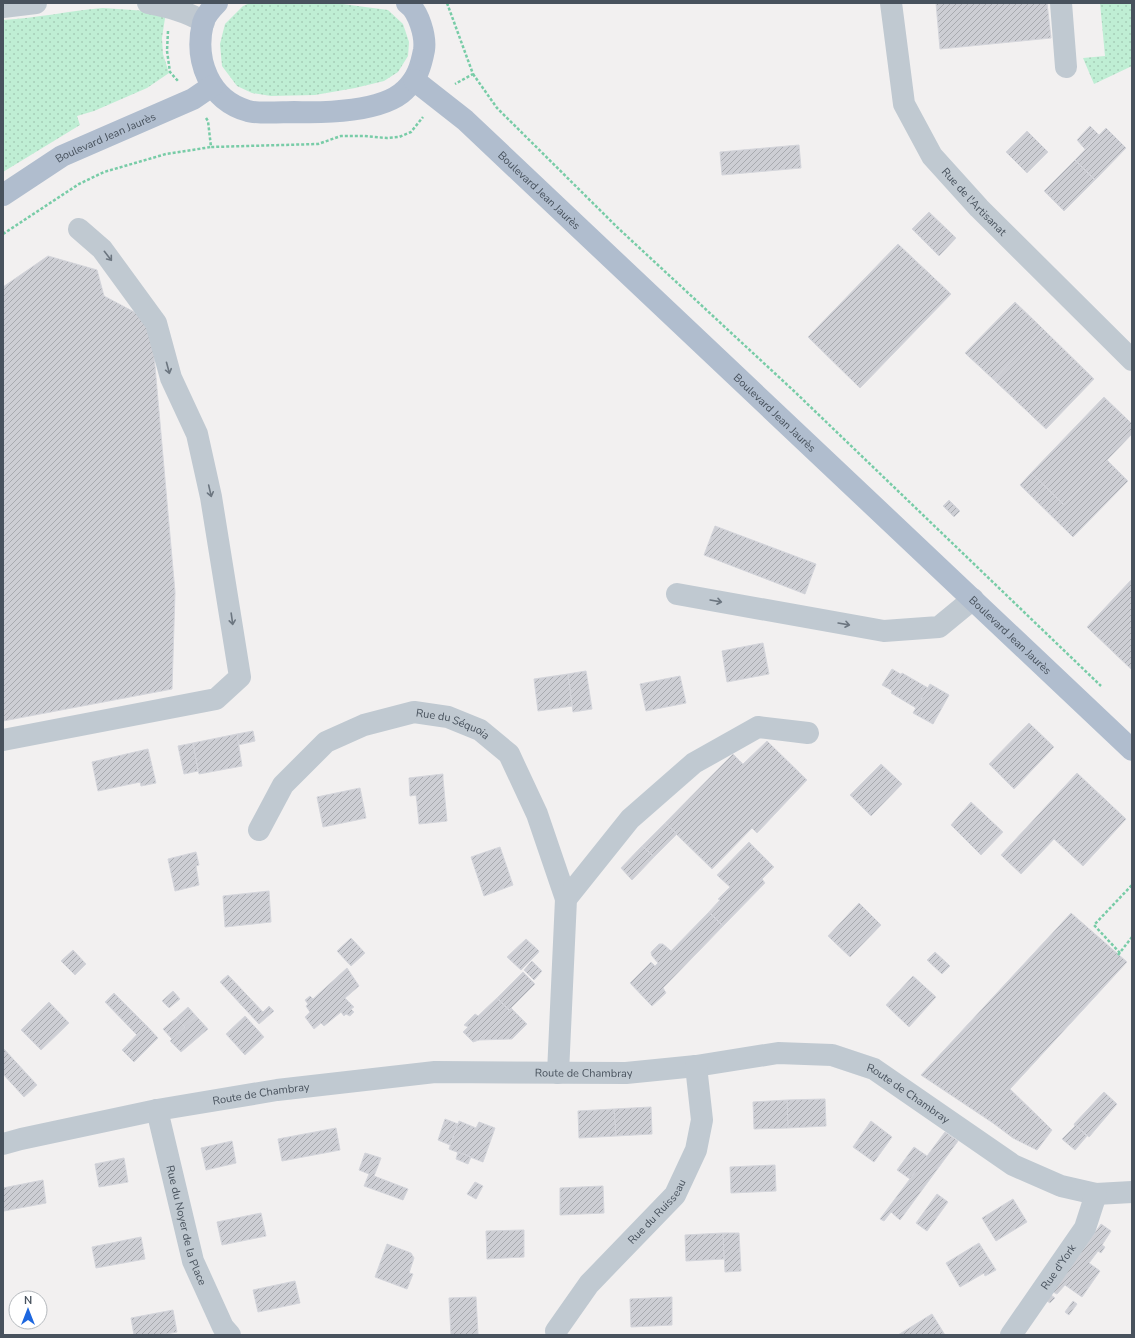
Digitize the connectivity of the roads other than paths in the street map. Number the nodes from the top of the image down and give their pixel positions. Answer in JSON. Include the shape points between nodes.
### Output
{"nodes":[{"id":1,"x":36,"y":3,"type":"edge"},
{"id":2,"x":148,"y":3,"type":"edge"},
{"id":3,"x":217,"y":3,"type":"edge"},
{"id":4,"x":407,"y":3,"type":"edge"},
{"id":5,"x":891,"y":3,"type":"edge"},
{"id":6,"x":1061,"y":3,"type":"edge"},
{"id":7,"x":3,"y":7,"type":"edge"},
{"id":8,"x":204,"y":22,"type":"junction"},
{"id":9,"x":1066,"y":67,"type":"dead end"},
{"id":10,"x":414,"y":80,"type":"junction"},
{"id":11,"x":212,"y":86,"type":"junction"},
{"id":12,"x":3,"y":195,"type":"edge"},
{"id":13,"x":79,"y":229,"type":"dead end"},
{"id":14,"x":1132,"y":360,"type":"edge"},
{"id":15,"x":678,"y":594,"type":"dead end"},
{"id":16,"x":973,"y":599,"type":"junction"},
{"id":17,"x":808,"y":733,"type":"dead end"},
{"id":18,"x":3,"y":740,"type":"edge"},
{"id":19,"x":1132,"y":750,"type":"edge"},
{"id":20,"x":259,"y":830,"type":"dead end"},
{"id":21,"x":566,"y":899,"type":"junction"},
{"id":22,"x":696,"y":1066,"type":"junction"},
{"id":23,"x":558,"y":1073,"type":"junction"},
{"id":24,"x":157,"y":1110,"type":"junction"},
{"id":25,"x":3,"y":1144,"type":"edge"},
{"id":26,"x":1127,"y":1193,"type":"edge"},
{"id":27,"x":1096,"y":1194,"type":"junction"},
{"id":28,"x":556,"y":1332,"type":"dead end"},
{"id":29,"x":230,"y":1335,"type":"edge"},
{"id":30,"x":1011,"y":1335,"type":"edge"}],
"edges":[{"from":1,"to":7,"type":"street"},
{"from":2,"to":8,"type":"street","via":[[192,15]]},
{"from":3,"to":8,"type":"main road"},
{"from":4,"to":10,"type":"main road","via":[[419,19],[425,43],[421,67]]},
{"from":5,"to":14,"type":"street","name":"Rue de l'Artisanat","via":[[904,104],[932,156],[979,208]]},
{"from":6,"to":9,"type":"street"},
{"from":8,"to":11,"type":"main road","via":[[201,51]]},
{"from":10,"to":11,"type":"main road","via":[[404,91],[376,106],[354,110],[304,112],[249,112],[223,98]]},
{"from":10,"to":16,"type":"main road","name":"Boulevard Jean Jaurès","via":[[471,126]]},
{"from":11,"to":12,"type":"main road","name":"Boulevard Jean Jaurès","via":[[193,99],[62,156]]},
{"from":13,"to":18,"type":"street","one_way":true,"via":[[102,249],[156,323],[171,378],[197,434],[211,497],[240,677],[216,699]]},
{"from":15,"to":16,"type":"street","one_way":true,"via":[[884,631],[939,627]]},
{"from":16,"to":19,"type":"main road","name":"Boulevard Jean Jaurès"},
{"from":17,"to":21,"type":"street","via":[[758,727],[694,763],[630,819]]},
{"from":20,"to":21,"type":"street","name":"Rue du Séquoia","via":[[283,785],[326,742],[364,725],[414,712],[448,717],[480,730],[509,754],[537,814]]},
{"from":21,"to":23,"type":"street","name":"Rue du Séquoia"},
{"from":22,"to":23,"type":"street","name":"Route de Chambray","via":[[626,1073]]},
{"from":22,"to":27,"type":"street","name":"Route de Chambray","via":[[778,1053],[832,1055],[874,1069],[1013,1165],[1060,1186]]},
{"from":22,"to":28,"type":"street","name":"Rue du Ruisseau","via":[[702,1120],[696,1150],[674,1195],[589,1284]]},
{"from":23,"to":24,"type":"street","name":"Route de Chambray","via":[[435,1072],[277,1090]]},
{"from":24,"to":25,"type":"street","name":"Route de Chambray"},
{"from":24,"to":29,"type":"street","name":"Rue du Noyer de la Place","via":[[193,1261],[223,1327]]},
{"from":26,"to":27,"type":"street","name":"Route de Chambray"},
{"from":27,"to":30,"type":"street","name":"Rue d'York","via":[[1085,1228]]}]}
